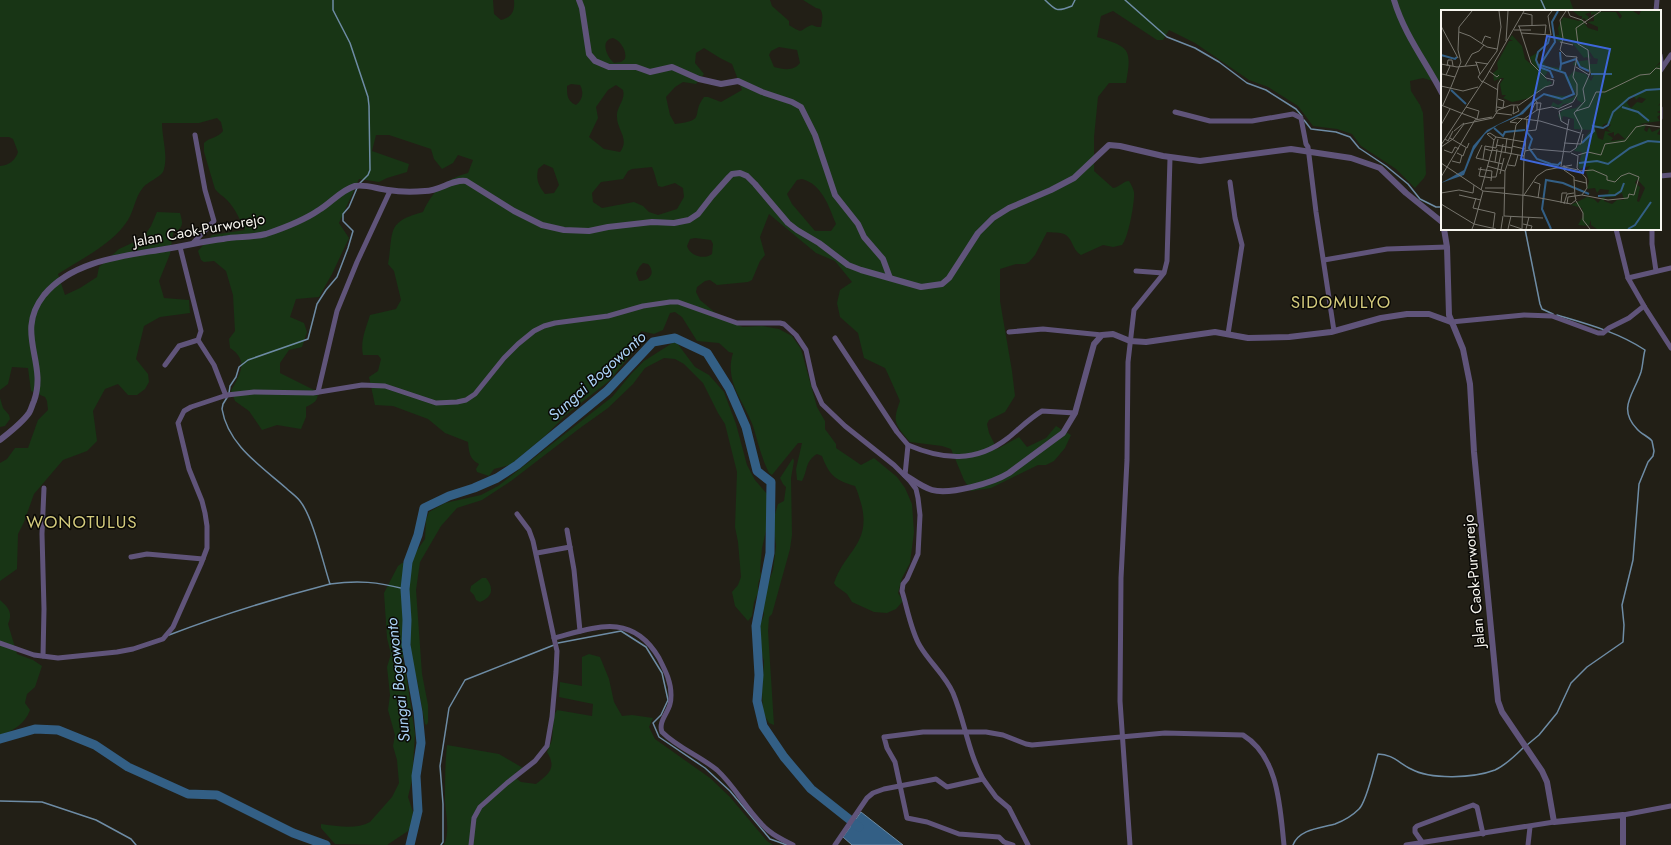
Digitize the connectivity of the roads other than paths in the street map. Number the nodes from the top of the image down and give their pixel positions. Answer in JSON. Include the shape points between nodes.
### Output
{"nodes":[{"id":1,"x":579,"y":0,"type":"edge"},
{"id":2,"x":1394,"y":0,"type":"edge"},
{"id":3,"x":1657,"y":0,"type":"edge"},
{"id":4,"x":1656,"y":10,"type":"edge"},
{"id":5,"x":1671,"y":55,"type":"edge"},
{"id":6,"x":1661,"y":69,"type":"edge"},
{"id":7,"x":1441,"y":91,"type":"edge"},
{"id":8,"x":1175,"y":112,"type":"dead end"},
{"id":9,"x":196,"y":135,"type":"dead end"},
{"id":10,"x":1308,"y":152,"type":"junction"},
{"id":11,"x":1170,"y":158,"type":"junction"},
{"id":12,"x":1671,"y":175,"type":"edge"},
{"id":13,"x":1661,"y":176,"type":"edge"},
{"id":14,"x":1230,"y":182,"type":"dead end"},
{"id":15,"x":390,"y":191,"type":"junction"},
{"id":16,"x":1441,"y":221,"type":"edge"},
{"id":17,"x":1444,"y":230,"type":"edge"},
{"id":18,"x":1616,"y":230,"type":"edge"},
{"id":19,"x":1652,"y":230,"type":"edge"},
{"id":20,"x":192,"y":244,"type":"junction"},
{"id":21,"x":180,"y":247,"type":"junction"},
{"id":22,"x":1447,"y":247,"type":"junction"},
{"id":23,"x":1324,"y":260,"type":"junction"},
{"id":24,"x":1671,"y":268,"type":"edge"},
{"id":25,"x":1136,"y":271,"type":"dead end"},
{"id":26,"x":1656,"y":271,"type":"junction"},
{"id":27,"x":1163,"y":273,"type":"junction"},
{"id":28,"x":890,"y":278,"type":"junction"},
{"id":29,"x":1628,"y":278,"type":"junction"},
{"id":30,"x":1644,"y":306,"type":"junction"},
{"id":31,"x":1451,"y":322,"type":"junction"},
{"id":32,"x":1334,"y":331,"type":"junction"},
{"id":33,"x":1009,"y":332,"type":"dead end"},
{"id":34,"x":1228,"y":334,"type":"junction"},
{"id":35,"x":1100,"y":335,"type":"junction"},
{"id":36,"x":835,"y":338,"type":"dead end"},
{"id":37,"x":198,"y":340,"type":"junction"},
{"id":38,"x":1130,"y":341,"type":"junction"},
{"id":39,"x":1671,"y":348,"type":"edge"},
{"id":40,"x":165,"y":365,"type":"dead end"},
{"id":41,"x":318,"y":392,"type":"junction"},
{"id":42,"x":228,"y":395,"type":"junction"},
{"id":43,"x":1074,"y":413,"type":"junction"},
{"id":44,"x":0,"y":440,"type":"edge"},
{"id":45,"x":908,"y":445,"type":"junction"},
{"id":46,"x":905,"y":473,"type":"junction"},
{"id":47,"x":44,"y":488,"type":"dead end"},
{"id":48,"x":517,"y":514,"type":"dead end"},
{"id":49,"x":567,"y":530,"type":"dead end"},
{"id":50,"x":570,"y":546,"type":"junction"},
{"id":51,"x":537,"y":553,"type":"junction"},
{"id":52,"x":132,"y":557,"type":"dead end"},
{"id":53,"x":203,"y":559,"type":"junction"},
{"id":54,"x":580,"y":631,"type":"junction"},
{"id":55,"x":554,"y":640,"type":"junction"},
{"id":56,"x":0,"y":642,"type":"edge"},
{"id":57,"x":43,"y":654,"type":"junction"},
{"id":58,"x":964,"y":732,"type":"junction"},
{"id":59,"x":1122,"y":738,"type":"junction"},
{"id":60,"x":983,"y":780,"type":"junction"},
{"id":61,"x":900,"y":785,"type":"junction"},
{"id":62,"x":1671,"y":806,"type":"edge"},
{"id":63,"x":1623,"y":815,"type":"junction"},
{"id":64,"x":1554,"y":822,"type":"junction"},
{"id":65,"x":1530,"y":827,"type":"junction"},
{"id":66,"x":1484,"y":834,"type":"junction"},
{"id":67,"x":1422,"y":842,"type":"junction"},
{"id":68,"x":836,"y":843,"type":"edge"},
{"id":69,"x":1429,"y":843,"type":"edge"},
{"id":70,"x":1027,"y":844,"type":"edge"},
{"id":71,"x":471,"y":845,"type":"edge"},
{"id":72,"x":793,"y":845,"type":"edge"},
{"id":73,"x":1013,"y":845,"type":"edge"},
{"id":74,"x":1020,"y":845,"type":"edge"},
{"id":75,"x":1130,"y":845,"type":"edge"},
{"id":76,"x":1284,"y":845,"type":"edge"},
{"id":77,"x":1406,"y":845,"type":"edge"},
{"id":78,"x":1528,"y":845,"type":"edge"},
{"id":79,"x":1623,"y":845,"type":"edge"}],
"edges":[{"from":1,"to":28,"type":"street","via":[[589,54],[595,61],[609,67],[636,67],[650,72],[672,67],[699,79],[721,84],[738,81],[801,107],[815,135],[835,195],[883,259]]},
{"from":2,"to":7,"type":"street","via":[[1414,47]]},
{"from":3,"to":4,"type":"street"},
{"from":5,"to":6,"type":"street"},
{"from":8,"to":10,"type":"street","via":[[1210,121],[1252,121],[1295,114],[1302,119]]},
{"from":9,"to":20,"type":"street","via":[[205,190],[214,221]]},
{"from":10,"to":11,"type":"street","name":"Jalan Caok-Purworejo","via":[[1291,149],[1209,161]]},
{"from":10,"to":16,"type":"street","name":"Jalan Caok-Purworejo","via":[[1351,158],[1380,168]]},
{"from":10,"to":23,"type":"street"},
{"from":11,"to":27,"type":"street","via":[[1166,261]]},
{"from":11,"to":28,"type":"street","name":"Jalan Caok-Purworejo","via":[[1120,146],[1109,146],[1074,178],[1009,208],[985,224],[949,278],[942,284],[921,287]]},
{"from":12,"to":13,"type":"street"},
{"from":14,"to":34,"type":"street","via":[[1242,245]]},
{"from":15,"to":20,"type":"street","name":"Jalan Caok-Purworejo","via":[[356,186],[346,190],[319,210],[285,227],[252,237],[224,238]]},
{"from":15,"to":28,"type":"street","name":"Jalan Caok-Purworejo","via":[[426,192],[460,180],[466,181],[542,225],[564,230],[589,231],[652,222],[674,223],[689,220],[698,214],[732,174],[740,172],[755,184],[797,230],[848,265]]},
{"from":15,"to":41,"type":"street","via":[[357,262],[338,311]]},
{"from":17,"to":22,"type":"street","name":"Jalan Caok-Purworejo"},
{"from":18,"to":29,"type":"street"},
{"from":19,"to":26,"type":"street"},
{"from":20,"to":21,"type":"street","name":"Jalan Caok-Purworejo"},
{"from":21,"to":37,"type":"street","via":[[200,324]]},
{"from":21,"to":44,"type":"street","name":"Jalan Caok-Purworejo","via":[[105,260],[85,267],[50,288],[37,305],[30,329],[37,363],[35,397],[29,413]]},
{"from":22,"to":23,"type":"street","via":[[1387,249]]},
{"from":22,"to":31,"type":"street","name":"Jalan Caok-Purworejo"},
{"from":23,"to":32,"type":"street"},
{"from":24,"to":26,"type":"street"},
{"from":25,"to":27,"type":"street"},
{"from":26,"to":29,"type":"street"},
{"from":27,"to":38,"type":"street","via":[[1134,310]]},
{"from":29,"to":30,"type":"street"},
{"from":30,"to":31,"type":"street","via":[[1602,333],[1552,316],[1524,315]]},
{"from":30,"to":39,"type":"street"},
{"from":31,"to":32,"type":"street","via":[[1429,314],[1407,314],[1381,318]]},
{"from":31,"to":64,"type":"street","name":"Jalan Caok-Purworejo","via":[[1463,349],[1470,384],[1498,701],[1502,712],[1542,771],[1547,782]]},
{"from":32,"to":34,"type":"street","via":[[1289,337],[1248,338]]},
{"from":33,"to":35,"type":"street","via":[[1043,329]]},
{"from":34,"to":38,"type":"street","via":[[1204,333],[1146,342]]},
{"from":35,"to":38,"type":"street","via":[[1113,334]]},
{"from":35,"to":43,"type":"street","via":[[1094,344]]},
{"from":36,"to":45,"type":"street"},
{"from":37,"to":40,"type":"street","via":[[179,346]]},
{"from":37,"to":42,"type":"street","via":[[214,365]]},
{"from":38,"to":59,"type":"street","via":[[1121,578]]},
{"from":41,"to":42,"type":"street","via":[[254,392]]},
{"from":41,"to":46,"type":"street","via":[[374,385],[385,386],[436,404],[466,400],[475,394],[518,344],[544,326],[608,316],[643,306],[678,302],[736,322],[784,324],[796,335],[806,350],[814,386],[822,404],[845,426]]},
{"from":42,"to":53,"type":"street","via":[[191,407],[184,411],[178,423],[188,469],[205,512],[208,538]]},
{"from":43,"to":45,"type":"street","via":[[1042,411],[1000,444],[968,456],[953,457],[926,453]]},
{"from":43,"to":46,"type":"street","via":[[1071,422],[1058,437],[996,480],[964,488],[936,491]]},
{"from":45,"to":46,"type":"street"},
{"from":46,"to":58,"type":"street","via":[[916,489],[920,515],[918,554],[902,591],[916,639],[952,692]]},
{"from":47,"to":57,"type":"street"},
{"from":48,"to":51,"type":"street","via":[[529,530]]},
{"from":49,"to":50,"type":"street"},
{"from":50,"to":51,"type":"street"},
{"from":50,"to":54,"type":"street"},
{"from":51,"to":55,"type":"street"},
{"from":52,"to":53,"type":"street","via":[[147,554]]},
{"from":53,"to":57,"type":"street","via":[[173,627],[164,637],[133,649],[117,652],[58,658]]},
{"from":54,"to":55,"type":"street"},
{"from":54,"to":72,"type":"street","via":[[612,625],[633,632],[646,641],[658,656],[671,686],[671,703],[661,724],[662,732],[716,769],[769,831]]},
{"from":55,"to":71,"type":"street","via":[[557,651],[554,701],[547,746],[535,761],[480,807],[474,818]]},
{"from":56,"to":57,"type":"street"},
{"from":58,"to":59,"type":"street","via":[[994,733],[1032,745]]},
{"from":58,"to":60,"type":"street"},
{"from":58,"to":61,"type":"street","via":[[923,732],[884,737],[895,762]]},
{"from":59,"to":75,"type":"street"},
{"from":59,"to":76,"type":"street","via":[[1165,733],[1243,735],[1249,739],[1271,771],[1280,808]]},
{"from":60,"to":61,"type":"street","via":[[947,787],[938,779]]},
{"from":60,"to":70,"type":"street","via":[[996,797],[1009,808]]},
{"from":61,"to":68,"type":"street","via":[[878,790],[867,798]]},
{"from":61,"to":73,"type":"street","via":[[906,817],[909,820],[927,822],[960,834],[999,837]]},
{"from":62,"to":63,"type":"street"},
{"from":63,"to":64,"type":"street"},
{"from":63,"to":79,"type":"street"},
{"from":64,"to":65,"type":"street"},
{"from":65,"to":66,"type":"street"},
{"from":65,"to":78,"type":"street"},
{"from":66,"to":67,"type":"street","via":[[1477,807],[1473,805],[1417,826],[1415,832]]},
{"from":66,"to":69,"type":"street"},
{"from":67,"to":69,"type":"street"},
{"from":67,"to":77,"type":"street"},
{"from":70,"to":74,"type":"street"}]}
